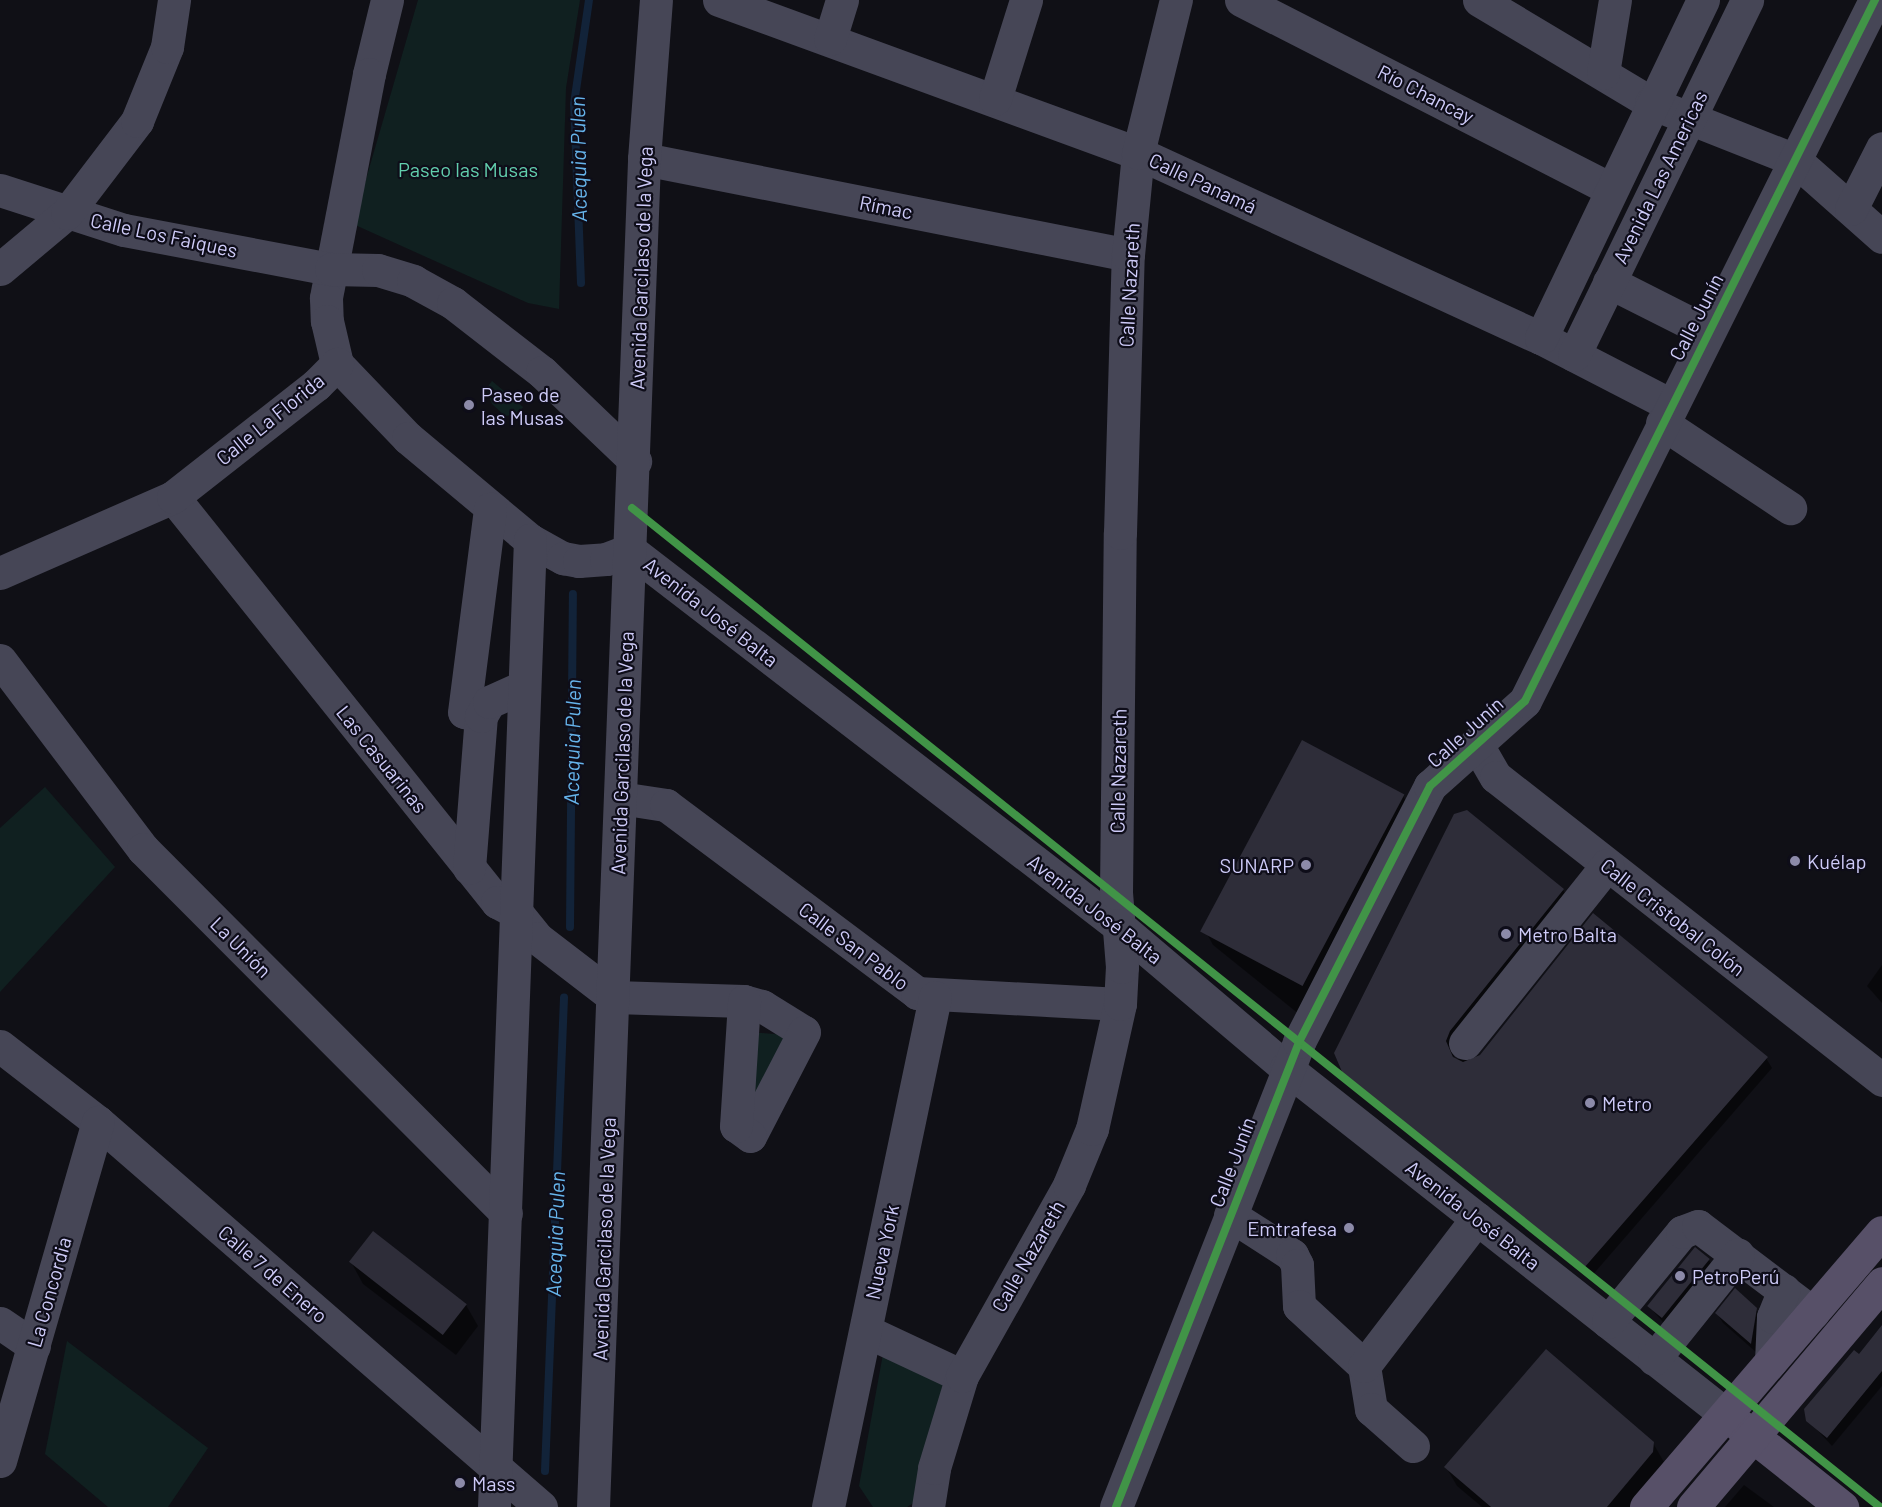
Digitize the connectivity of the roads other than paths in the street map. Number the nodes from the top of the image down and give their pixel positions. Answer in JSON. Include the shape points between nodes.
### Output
{"nodes":[{"id":1,"x":174,"y":0,"type":"edge"},
{"id":2,"x":387,"y":0,"type":"edge"},
{"id":3,"x":656,"y":0,"type":"edge"},
{"id":4,"x":719,"y":0,"type":"edge"},
{"id":5,"x":843,"y":0,"type":"edge"},
{"id":6,"x":1026,"y":0,"type":"edge"},
{"id":7,"x":1176,"y":0,"type":"edge"},
{"id":8,"x":1241,"y":0,"type":"edge"},
{"id":9,"x":1479,"y":0,"type":"edge"},
{"id":10,"x":1615,"y":0,"type":"edge"},
{"id":11,"x":1703,"y":0,"type":"edge"},
{"id":12,"x":1747,"y":0,"type":"edge"},
{"id":13,"x":1875,"y":0,"type":"edge"},
{"id":14,"x":830,"y":39,"type":"junction"},
{"id":15,"x":1603,"y":73,"type":"junction"},
{"id":16,"x":995,"y":99,"type":"junction"},
{"id":17,"x":1651,"y":103,"type":"junction"},
{"id":18,"x":1687,"y":119,"type":"junction"},
{"id":19,"x":1882,"y":148,"type":"edge"},
{"id":20,"x":1138,"y":153,"type":"junction"},
{"id":21,"x":644,"y":159,"type":"junction"},
{"id":22,"x":1795,"y":160,"type":"junction"},
{"id":23,"x":1611,"y":189,"type":"junction"},
{"id":24,"x":0,"y":190,"type":"edge"},
{"id":25,"x":1851,"y":209,"type":"junction"},
{"id":26,"x":67,"y":213,"type":"junction"},
{"id":27,"x":1882,"y":237,"type":"edge"},
{"id":28,"x":1128,"y":255,"type":"junction"},
{"id":29,"x":331,"y":268,"type":"junction"},
{"id":30,"x":0,"y":269,"type":"edge"},
{"id":31,"x":1609,"y":282,"type":"junction"},
{"id":32,"x":1706,"y":331,"type":"junction"},
{"id":33,"x":1541,"y":338,"type":"junction"},
{"id":34,"x":1574,"y":355,"type":"junction"},
{"id":35,"x":337,"y":363,"type":"junction"},
{"id":36,"x":1666,"y":414,"type":"junction"},
{"id":37,"x":634,"y":460,"type":"junction"},
{"id":38,"x":173,"y":497,"type":"junction"},
{"id":39,"x":1790,"y":508,"type":"dead end"},
{"id":40,"x":490,"y":509,"type":"junction"},
{"id":41,"x":530,"y":540,"type":"junction"},
{"id":42,"x":630,"y":550,"type":"junction"},
{"id":43,"x":0,"y":573,"type":"edge"},
{"id":44,"x":527,"y":599,"type":"junction"},
{"id":45,"x":475,"y":623,"type":"junction"},
{"id":46,"x":0,"y":660,"type":"edge"},
{"id":47,"x":523,"y":687,"type":"junction"},
{"id":48,"x":481,"y":716,"type":"junction"},
{"id":49,"x":1476,"y":743,"type":"junction"},
{"id":50,"x":620,"y":798,"type":"junction"},
{"id":51,"x":1607,"y":866,"type":"junction"},
{"id":52,"x":469,"y":868,"type":"junction"},
{"id":53,"x":516,"y":912,"type":"junction"},
{"id":54,"x":1120,"y":927,"type":"junction"},
{"id":55,"x":614,"y":997,"type":"junction"},
{"id":56,"x":935,"y":997,"type":"junction"},
{"id":57,"x":744,"y":1000,"type":"junction"},
{"id":58,"x":1120,"y":1004,"type":"junction"},
{"id":59,"x":1465,"y":1043,"type":"dead end"},
{"id":60,"x":0,"y":1046,"type":"edge"},
{"id":61,"x":1286,"y":1068,"type":"junction"},
{"id":62,"x":1882,"y":1080,"type":"edge"},
{"id":63,"x":98,"y":1122,"type":"junction"},
{"id":64,"x":506,"y":1213,"type":"junction"},
{"id":65,"x":1230,"y":1215,"type":"junction"},
{"id":66,"x":1476,"y":1218,"type":"junction"},
{"id":67,"x":1882,"y":1232,"type":"edge"},
{"id":68,"x":1738,"y":1254,"type":"junction"},
{"id":69,"x":1882,"y":1283,"type":"edge"},
{"id":70,"x":1784,"y":1290,"type":"junction"},
{"id":71,"x":1812,"y":1313,"type":"junction"},
{"id":72,"x":1608,"y":1322,"type":"junction"},
{"id":73,"x":0,"y":1323,"type":"edge"},
{"id":74,"x":866,"y":1330,"type":"junction"},
{"id":75,"x":34,"y":1346,"type":"junction"},
{"id":76,"x":1654,"y":1359,"type":"junction"},
{"id":77,"x":1771,"y":1361,"type":"junction"},
{"id":78,"x":1364,"y":1366,"type":"junction"},
{"id":79,"x":962,"y":1376,"type":"junction"},
{"id":80,"x":1725,"y":1414,"type":"junction"},
{"id":81,"x":1754,"y":1437,"type":"junction"},
{"id":82,"x":1413,"y":1446,"type":"dead end"},
{"id":83,"x":0,"y":1461,"type":"edge"},
{"id":84,"x":496,"y":1467,"type":"junction"},
{"id":85,"x":494,"y":1507,"type":"edge"},
{"id":86,"x":541,"y":1507,"type":"edge"},
{"id":87,"x":593,"y":1507,"type":"edge"},
{"id":88,"x":828,"y":1507,"type":"edge"},
{"id":89,"x":928,"y":1507,"type":"edge"},
{"id":90,"x":1117,"y":1507,"type":"edge"},
{"id":91,"x":1646,"y":1507,"type":"edge"},
{"id":92,"x":1693,"y":1507,"type":"edge"},
{"id":93,"x":1842,"y":1507,"type":"edge"}],
"edges":[{"from":1,"to":26,"type":"street","via":[[166,47],[137,121]]},
{"from":2,"to":29,"type":"street","name":"Calle La Florida"},
{"from":3,"to":21,"type":"street","name":"Avenida Garcilaso de la Vega"},
{"from":4,"to":14,"type":"street","name":"Calle Panamá"},
{"from":5,"to":14,"type":"street"},
{"from":6,"to":16,"type":"street"},
{"from":7,"to":20,"type":"street","name":"Calle Nazareth"},
{"from":8,"to":23,"type":"street","name":"Río Chancay"},
{"from":9,"to":15,"type":"street"},
{"from":10,"to":15,"type":"street"},
{"from":11,"to":17,"type":"street","name":"Avenida Las Americas"},
{"from":12,"to":18,"type":"street","name":"Avenida Las Americas"},
{"from":13,"to":22,"type":"street","name":"Calle Junín"},
{"from":14,"to":16,"type":"street","name":"Calle Panamá"},
{"from":15,"to":17,"type":"street"},
{"from":16,"to":20,"type":"street","name":"Calle Panamá"},
{"from":17,"to":18,"type":"street"},
{"from":17,"to":23,"type":"street","name":"Avenida Las Americas"},
{"from":18,"to":22,"type":"street"},
{"from":18,"to":31,"type":"street","name":"Avenida Las Americas"},
{"from":19,"to":25,"type":"street"},
{"from":20,"to":28,"type":"street","name":"Calle Nazareth"},
{"from":20,"to":33,"type":"street","name":"Calle Panamá"},
{"from":21,"to":28,"type":"street","name":"Rímac"},
{"from":21,"to":37,"type":"street","name":"Avenida Garcilaso de la Vega"},
{"from":22,"to":25,"type":"street"},
{"from":22,"to":32,"type":"street","name":"Calle Junín"},
{"from":23,"to":33,"type":"street","name":"Avenida Las Americas"},
{"from":24,"to":26,"type":"street","name":"Calle Los Faiques"},
{"from":25,"to":27,"type":"street"},
{"from":26,"to":29,"type":"street","name":"Calle Los Faiques","via":[[124,230]]},
{"from":26,"to":30,"type":"street"},
{"from":28,"to":54,"type":"street","name":"Calle Nazareth","via":[[1116,893]]},
{"from":29,"to":35,"type":"street","name":"Calle La Florida","via":[[327,321]]},
{"from":29,"to":37,"type":"street","via":[[378,270],[413,281],[453,303],[542,372]]},
{"from":31,"to":32,"type":"street"},
{"from":31,"to":34,"type":"street","name":"Avenida Las Americas"},
{"from":32,"to":36,"type":"street","name":"Calle Junín"},
{"from":33,"to":34,"type":"street","name":"Calle Panamá"},
{"from":34,"to":36,"type":"street","name":"Calle Panamá"},
{"from":35,"to":38,"type":"street","name":"Calle La Florida","via":[[316,385]]},
{"from":35,"to":40,"type":"street","name":"Avenida José Balta","via":[[408,438]]},
{"from":36,"to":39,"type":"street","name":"Calle Panamá"},
{"from":36,"to":49,"type":"street","name":"Calle Junín","via":[[1525,701]]},
{"from":37,"to":42,"type":"street","name":"Avenida Garcilaso de la Vega"},
{"from":38,"to":43,"type":"street","name":"Calle La Florida"},
{"from":38,"to":52,"type":"street","name":"Las Casuarinas"},
{"from":40,"to":41,"type":"street","name":"Avenida José Balta"},
{"from":40,"to":45,"type":"street"},
{"from":41,"to":42,"type":"street","name":"Avenida José Balta","via":[[563,558],[579,561],[606,559]]},
{"from":41,"to":44,"type":"street"},
{"from":42,"to":50,"type":"street","name":"Avenida Garcilaso de la Vega"},
{"from":42,"to":54,"type":"street","name":"Avenida José Balta"},
{"from":44,"to":45,"type":"street"},
{"from":44,"to":47,"type":"street"},
{"from":45,"to":48,"type":"street","via":[[464,712]]},
{"from":46,"to":64,"type":"street","name":"La Unión","via":[[143,849]]},
{"from":47,"to":48,"type":"street","via":[[489,702]]},
{"from":47,"to":53,"type":"street"},
{"from":48,"to":52,"type":"street"},
{"from":49,"to":51,"type":"street","name":"Calle Cristobal Colón","via":[[1496,777]]},
{"from":49,"to":61,"type":"street","name":"Calle Junín","via":[[1430,786]]},
{"from":50,"to":55,"type":"street","name":"Avenida Garcilaso de la Vega"},
{"from":50,"to":56,"type":"street","name":"Calle San Pablo","via":[[666,805],[917,993]]},
{"from":51,"to":59,"type":"street"},
{"from":51,"to":62,"type":"street","name":"Calle Cristobal Colón"},
{"from":52,"to":53,"type":"street","name":"Las Casuarinas","via":[[497,902]]},
{"from":53,"to":55,"type":"street","name":"Las Casuarinas","via":[[537,938]]},
{"from":53,"to":64,"type":"street"},
{"from":54,"to":58,"type":"street","name":"Calle Nazareth"},
{"from":54,"to":61,"type":"street","name":"Avenida José Balta"},
{"from":55,"to":57,"type":"street"},
{"from":55,"to":87,"type":"street","name":"Avenida Garcilaso de la Vega"},
{"from":56,"to":58,"type":"street","name":"Calle San Pablo"},
{"from":56,"to":74,"type":"street","name":"Nueva York"},
{"from":57,"to":57,"type":"street","via":[[736,1126],[750,1136],[804,1032],[762,1006]]},
{"from":58,"to":79,"type":"street","name":"Calle Nazareth","via":[[1092,1129],[1070,1185]]},
{"from":60,"to":63,"type":"street","name":"Calle 7 de Enero"},
{"from":61,"to":65,"type":"street","name":"Calle Junín"},
{"from":61,"to":66,"type":"street","name":"Avenida José Balta"},
{"from":63,"to":75,"type":"street","name":"La Concordia"},
{"from":63,"to":84,"type":"street","name":"Calle 7 de Enero"},
{"from":64,"to":84,"type":"street"},
{"from":65,"to":78,"type":"street","via":[[1292,1255],[1297,1265],[1299,1306]]},
{"from":65,"to":90,"type":"street","name":"Calle Junín"},
{"from":66,"to":72,"type":"street","name":"Avenida José Balta"},
{"from":66,"to":78,"type":"street"},
{"from":67,"to":71,"type":"main road"},
{"from":68,"to":70,"type":"street"},
{"from":68,"to":72,"type":"street","via":[[1698,1226],[1682,1232]]},
{"from":68,"to":76,"type":"street"},
{"from":69,"to":81,"type":"main road"},
{"from":70,"to":71,"type":"street"},
{"from":70,"to":77,"type":"street","via":[[1773,1317]]},
{"from":71,"to":77,"type":"main road"},
{"from":72,"to":76,"type":"street","name":"Avenida José Balta"},
{"from":73,"to":75,"type":"street"},
{"from":74,"to":79,"type":"street"},
{"from":74,"to":88,"type":"street","name":"Nueva York"},
{"from":75,"to":83,"type":"street","name":"La Concordia"},
{"from":76,"to":80,"type":"street","name":"Avenida José Balta"},
{"from":77,"to":80,"type":"main road"},
{"from":78,"to":82,"type":"street","via":[[1371,1409]]},
{"from":79,"to":89,"type":"street","name":"Calle Nazareth","via":[[934,1468]]},
{"from":80,"to":81,"type":"main road","name":"Avenida José Balta"},
{"from":80,"to":91,"type":"main road"},
{"from":81,"to":92,"type":"main road"},
{"from":81,"to":93,"type":"main road","name":"Avenida José Balta"},
{"from":84,"to":85,"type":"street"},
{"from":84,"to":86,"type":"street","name":"Calle 7 de Enero"}]}
